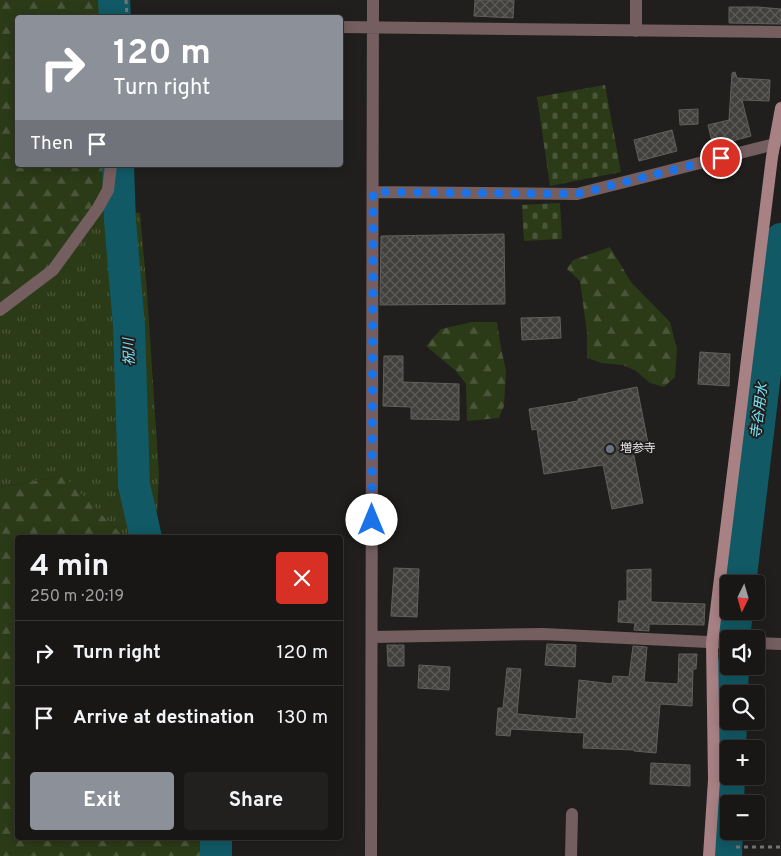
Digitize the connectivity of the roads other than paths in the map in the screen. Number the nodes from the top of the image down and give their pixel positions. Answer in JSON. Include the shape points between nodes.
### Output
{"nodes":[{"id":1,"x":373,"y":0,"type":"edge"},
{"id":2,"x":636,"y":0,"type":"edge"},
{"id":3,"x":343,"y":28,"type":"edge"},
{"id":4,"x":373,"y":28,"type":"junction"},
{"id":5,"x":636,"y":31,"type":"junction"},
{"id":6,"x":781,"y":32,"type":"edge"},
{"id":7,"x":781,"y":108,"type":"edge"},
{"id":8,"x":775,"y":144,"type":"junction"},
{"id":9,"x":111,"y":167,"type":"edge"},
{"id":10,"x":373,"y":192,"type":"junction"},
{"id":11,"x":0,"y":310,"type":"edge"},
{"id":12,"x":372,"y":636,"type":"junction"},
{"id":13,"x":712,"y":643,"type":"junction"},
{"id":14,"x":720,"y":643,"type":"edge"},
{"id":15,"x":765,"y":643,"type":"edge"},
{"id":16,"x":781,"y":644,"type":"edge"},
{"id":17,"x":572,"y":814,"type":"dead end"},
{"id":18,"x":371,"y":856,"type":"edge"},
{"id":19,"x":572,"y":856,"type":"edge"},
{"id":20,"x":709,"y":856,"type":"edge"}],
"edges":[{"from":1,"to":4,"type":"street"},
{"from":2,"to":5,"type":"street"},
{"from":3,"to":4,"type":"street"},
{"from":4,"to":5,"type":"street"},
{"from":4,"to":10,"type":"street"},
{"from":5,"to":6,"type":"street"},
{"from":7,"to":8,"type":"street"},
{"from":8,"to":10,"type":"street","via":[[577,194]]},
{"from":8,"to":13,"type":"street"},
{"from":9,"to":11,"type":"street","via":[[105,196],[53,270]]},
{"from":10,"to":12,"type":"street"},
{"from":12,"to":13,"type":"street","via":[[543,634]]},
{"from":12,"to":18,"type":"street"},
{"from":13,"to":14,"type":"street"},
{"from":13,"to":20,"type":"street","via":[[714,780]]},
{"from":15,"to":16,"type":"street"},
{"from":17,"to":19,"type":"street"}]}
